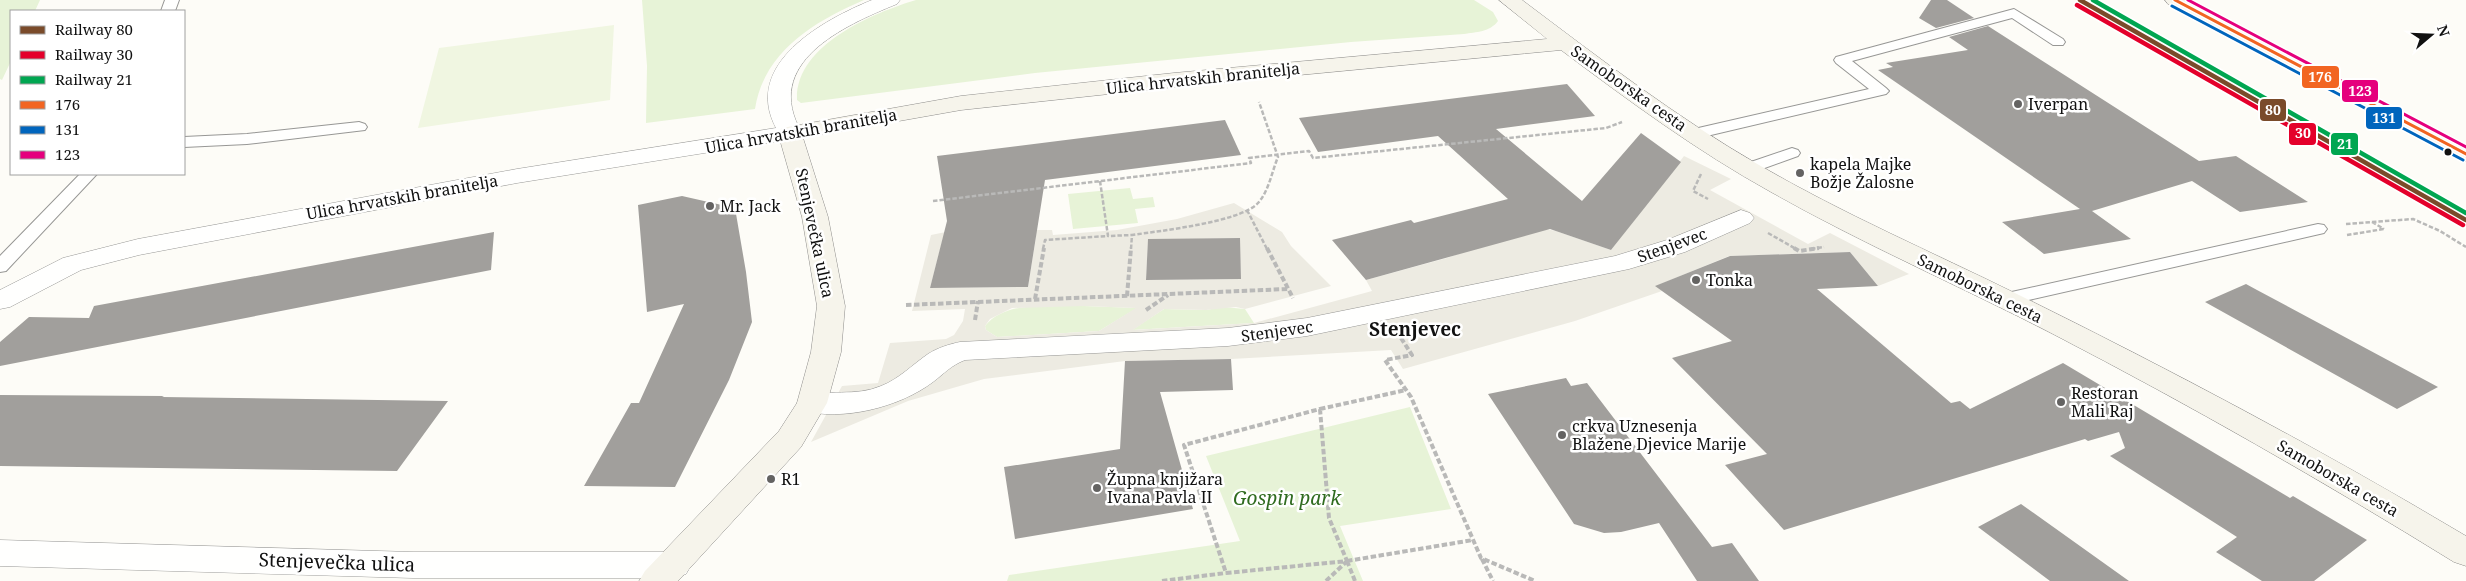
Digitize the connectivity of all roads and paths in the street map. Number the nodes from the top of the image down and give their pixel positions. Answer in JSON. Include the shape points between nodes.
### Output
{"nodes":[{"id":1,"x":890,"y":0,"type":"edge"},
{"id":2,"x":1509,"y":0,"type":"edge"},
{"id":3,"x":2175,"y":0,"type":"edge"},
{"id":4,"x":2058,"y":42,"type":"dead end"},
{"id":5,"x":1566,"y":43,"type":"junction"},
{"id":6,"x":1259,"y":102,"type":"dead end"},
{"id":7,"x":2376,"y":106,"type":"junction"},
{"id":8,"x":1619,"y":124,"type":"dead end"},
{"id":9,"x":359,"y":127,"type":"dead end"},
{"id":10,"x":790,"y":133,"type":"junction"},
{"id":11,"x":1694,"y":134,"type":"junction"},
{"id":12,"x":2466,"y":141,"type":"edge"},
{"id":13,"x":185,"y":142,"type":"edge"},
{"id":14,"x":1792,"y":153,"type":"dead end"},
{"id":15,"x":1277,"y":154,"type":"junction"},
{"id":16,"x":2466,"y":154,"type":"edge"},
{"id":17,"x":1748,"y":169,"type":"junction"},
{"id":18,"x":88,"y":175,"type":"edge"},
{"id":19,"x":1100,"y":181,"type":"junction"},
{"id":20,"x":932,"y":201,"type":"dead end"},
{"id":21,"x":1247,"y":210,"type":"junction"},
{"id":22,"x":1741,"y":218,"type":"dead end"},
{"id":23,"x":2372,"y":221,"type":"junction"},
{"id":24,"x":2356,"y":223,"type":"dead end"},
{"id":25,"x":2318,"y":229,"type":"joint"},
{"id":26,"x":1132,"y":235,"type":"junction"},
{"id":27,"x":1108,"y":236,"type":"junction"},
{"id":28,"x":2466,"y":247,"type":"edge"},
{"id":29,"x":0,"y":267,"type":"edge"},
{"id":30,"x":47,"y":275,"type":"junction"},
{"id":31,"x":0,"y":284,"type":"edge"},
{"id":32,"x":1288,"y":289,"type":"junction"},
{"id":33,"x":1127,"y":296,"type":"junction"},
{"id":34,"x":1292,"y":297,"type":"dead end"},
{"id":35,"x":1035,"y":299,"type":"junction"},
{"id":36,"x":2006,"y":299,"type":"junction"},
{"id":37,"x":0,"y":301,"type":"edge"},
{"id":38,"x":906,"y":306,"type":"dead end"},
{"id":39,"x":1385,"y":312,"type":"junction"},
{"id":40,"x":1406,"y":390,"type":"junction"},
{"id":41,"x":812,"y":403,"type":"junction"},
{"id":42,"x":1320,"y":409,"type":"junction"},
{"id":43,"x":1473,"y":540,"type":"junction"},
{"id":44,"x":2466,"y":552,"type":"edge"},
{"id":45,"x":0,"y":553,"type":"edge"},
{"id":46,"x":1481,"y":558,"type":"junction"},
{"id":47,"x":1347,"y":561,"type":"junction"},
{"id":48,"x":666,"y":573,"type":"edge"},
{"id":49,"x":1226,"y":573,"type":"junction"},
{"id":50,"x":1162,"y":581,"type":"edge"},
{"id":51,"x":1326,"y":581,"type":"edge"},
{"id":52,"x":1355,"y":581,"type":"edge"},
{"id":53,"x":1493,"y":581,"type":"edge"},
{"id":54,"x":1535,"y":581,"type":"edge"}],
"edges":[{"from":1,"to":10,"type":"street","name":"Stenjevečka ulica","via":[[848,18],[816,38],[797,55],[782,78],[779,96],[779,108]]},
{"from":2,"to":5,"type":"street","name":"Samoborska cesta"},
{"from":3,"to":7,"type":"street"},
{"from":4,"to":11,"type":"lane","via":[[2014,13],[1841,60],[1882,90]]},
{"from":5,"to":10,"type":"street","name":"Ulica hrvatskih branitelja","via":[[961,103]]},
{"from":5,"to":11,"type":"street","name":"Samoborska cesta"},
{"from":6,"to":15,"type":"path"},
{"from":7,"to":12,"type":"street"},
{"from":7,"to":16,"type":"street"},
{"from":8,"to":15,"type":"path","via":[[1606,128],[1313,158],[1309,150]]},
{"from":9,"to":13,"type":"lane"},
{"from":10,"to":30,"type":"street","name":"Ulica hrvatskih branitelja","via":[[517,176],[222,230],[99,256]]},
{"from":10,"to":41,"type":"street","name":"Stenjevečka ulica","via":[[815,217],[832,306],[826,352]]},
{"from":11,"to":17,"type":"street","name":"Samoborska cesta"},
{"from":14,"to":17,"type":"lane"},
{"from":15,"to":19,"type":"path","via":[[1249,158],[1251,163]]},
{"from":15,"to":21,"type":"path","via":[[1257,204]]},
{"from":17,"to":36,"type":"street","name":"Samoborska cesta","via":[[1857,228]]},
{"from":18,"to":29,"type":"lane"},
{"from":19,"to":20,"type":"path"},
{"from":19,"to":27,"type":"path"},
{"from":21,"to":26,"type":"path","via":[[1214,220]]},
{"from":21,"to":32,"type":"path"},
{"from":22,"to":39,"type":"street","name":"Stenjevec","via":[[1676,246],[1620,263]]},
{"from":23,"to":24,"type":"path"},
{"from":23,"to":25,"type":"path","via":[[2384,229],[2338,237]]},
{"from":23,"to":28,"type":"path","via":[[2413,219]]},
{"from":25,"to":36,"type":"lane"},
{"from":26,"to":27,"type":"path"},
{"from":26,"to":33,"type":"path"},
{"from":27,"to":35,"type":"path","via":[[1045,240]]},
{"from":30,"to":31,"type":"street"},
{"from":30,"to":37,"type":"street"},
{"from":32,"to":33,"type":"path"},
{"from":32,"to":34,"type":"path"},
{"from":33,"to":35,"type":"path"},
{"from":35,"to":38,"type":"path"},
{"from":36,"to":44,"type":"street","name":"Samoborska cesta","via":[[2280,444]]},
{"from":39,"to":40,"type":"path","via":[[1412,356],[1385,360]]},
{"from":39,"to":41,"type":"street","name":"Stenjevec","via":[[1307,327],[1228,337],[960,351],[939,360],[923,375],[889,394],[857,402]]},
{"from":40,"to":42,"type":"path"},
{"from":40,"to":43,"type":"path"},
{"from":41,"to":48,"type":"street","name":"Stenjevečka ulica","via":[[790,439]]},
{"from":42,"to":47,"type":"path","via":[[1329,518]]},
{"from":42,"to":49,"type":"path","via":[[1184,445]]},
{"from":43,"to":46,"type":"path"},
{"from":43,"to":47,"type":"path"},
{"from":45,"to":48,"type":"street","name":"Stenjevečka ulica"},
{"from":46,"to":53,"type":"path"},
{"from":46,"to":54,"type":"path"},
{"from":47,"to":49,"type":"path"},
{"from":47,"to":51,"type":"path"},
{"from":47,"to":52,"type":"path"},
{"from":49,"to":50,"type":"path"}]}
